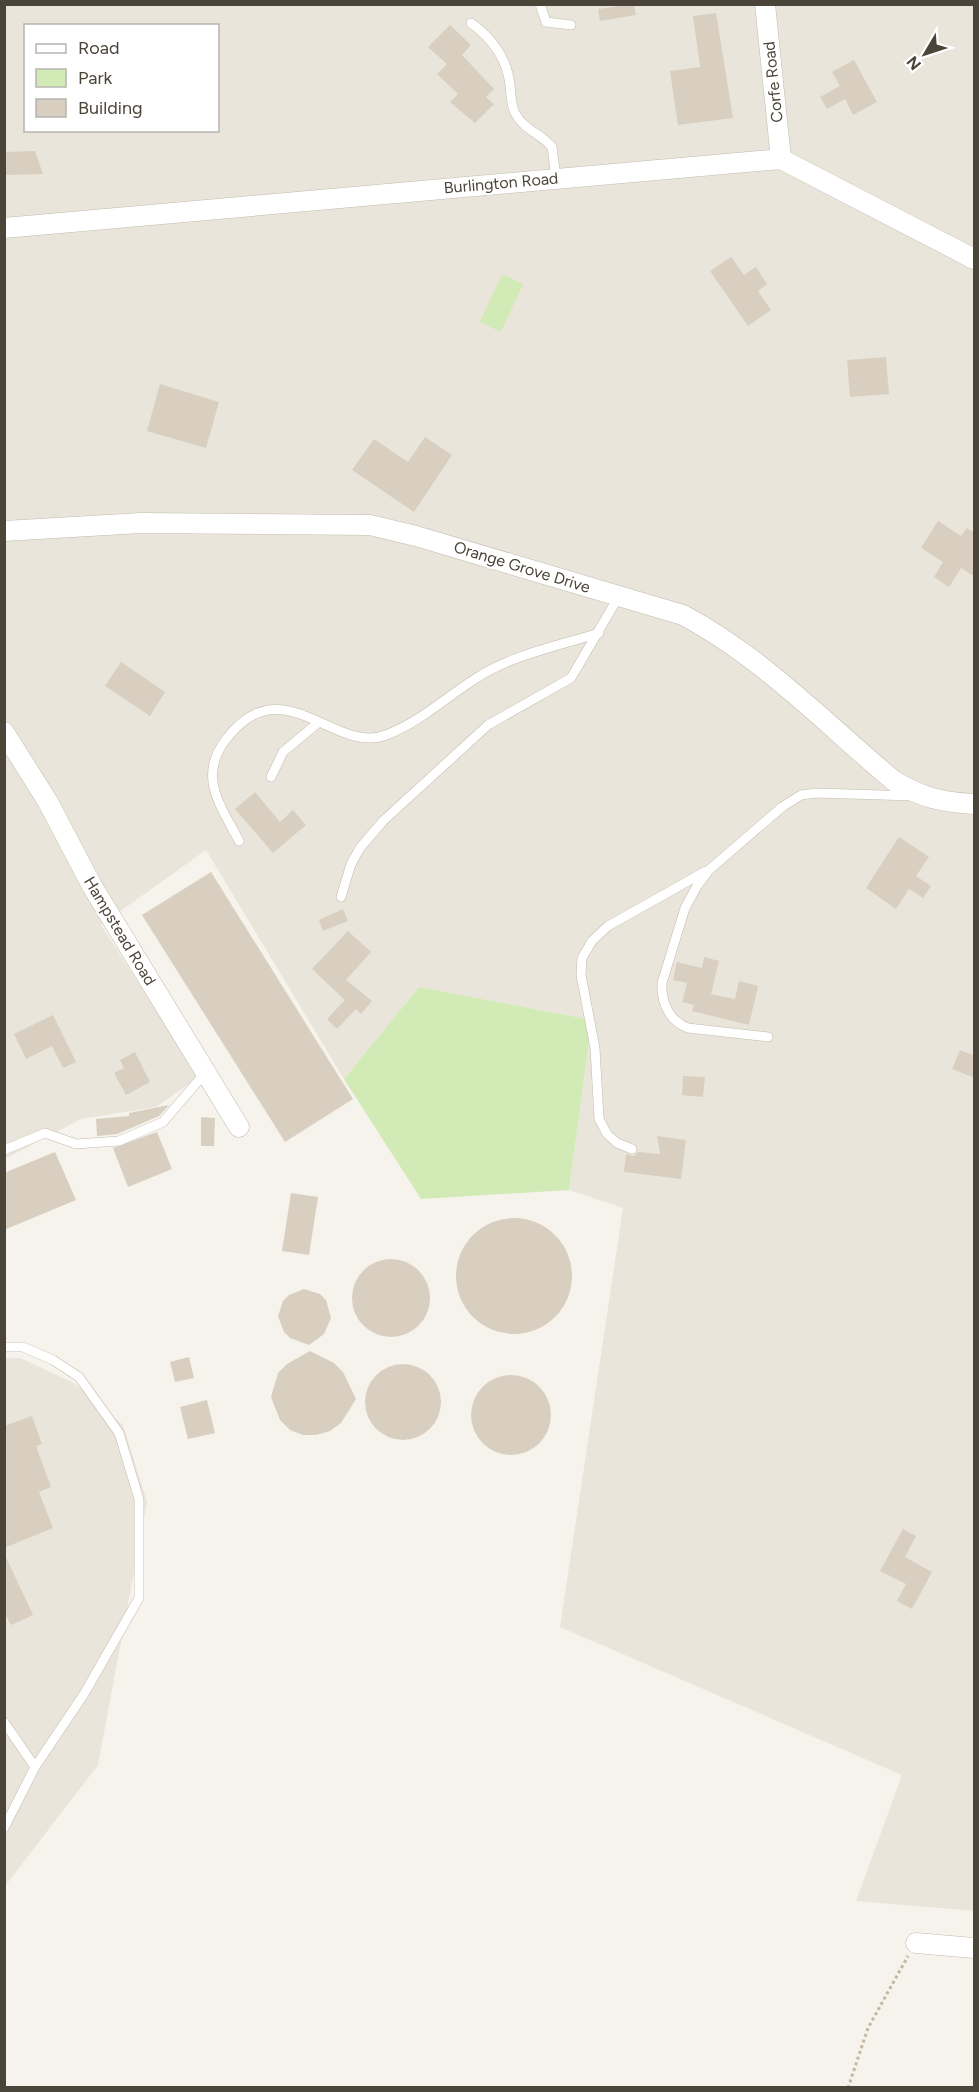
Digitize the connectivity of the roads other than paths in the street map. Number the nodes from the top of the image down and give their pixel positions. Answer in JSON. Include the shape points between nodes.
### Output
{"nodes":[{"id":1,"x":540,"y":4,"type":"edge"},
{"id":2,"x":765,"y":4,"type":"edge"},
{"id":3,"x":471,"y":23,"type":"dead end"},
{"id":4,"x":571,"y":25,"type":"dead end"},
{"id":5,"x":781,"y":159,"type":"junction"},
{"id":6,"x":556,"y":178,"type":"junction"},
{"id":7,"x":4,"y":228,"type":"edge"},
{"id":8,"x":975,"y":259,"type":"edge"},
{"id":9,"x":4,"y":531,"type":"edge"},
{"id":10,"x":620,"y":596,"type":"junction"},
{"id":11,"x":599,"y":633,"type":"junction"},
{"id":12,"x":319,"y":722,"type":"junction"},
{"id":13,"x":4,"y":732,"type":"edge"},
{"id":14,"x":271,"y":777,"type":"dead end"},
{"id":15,"x":920,"y":796,"type":"junction"},
{"id":16,"x":975,"y":804,"type":"edge"},
{"id":17,"x":239,"y":841,"type":"dead end"},
{"id":18,"x":709,"y":870,"type":"junction"},
{"id":19,"x":341,"y":897,"type":"dead end"},
{"id":20,"x":768,"y":1037,"type":"dead end"},
{"id":21,"x":205,"y":1073,"type":"junction"},
{"id":22,"x":239,"y":1127,"type":"dead end"},
{"id":23,"x":632,"y":1149,"type":"dead end"},
{"id":24,"x":4,"y":1150,"type":"edge"},
{"id":25,"x":4,"y":1347,"type":"edge"},
{"id":26,"x":4,"y":1722,"type":"edge"},
{"id":27,"x":35,"y":1767,"type":"junction"},
{"id":28,"x":4,"y":1828,"type":"edge"},
{"id":29,"x":916,"y":1943,"type":"road end"},
{"id":30,"x":975,"y":1948,"type":"edge"}],
"edges":[{"from":1,"to":4,"type":"lane","via":[[546,22]]},
{"from":2,"to":5,"type":"street","name":"Corfe Road"},
{"from":3,"to":6,"type":"lane","via":[[488,34],[501,54],[508,70],[513,109],[521,123],[552,147]]},
{"from":5,"to":6,"type":"street","name":"Burlington Road"},
{"from":5,"to":8,"type":"street"},
{"from":6,"to":7,"type":"street","name":"Burlington Road"},
{"from":9,"to":10,"type":"street","name":"Orange Grove Drive","via":[[141,523],[370,525]]},
{"from":10,"to":11,"type":"lane"},
{"from":10,"to":15,"type":"street","name":"Orange Grove Drive","via":[[683,615],[716,632],[747,654],[894,782]]},
{"from":11,"to":12,"type":"lane","via":[[499,666],[420,718],[386,735],[358,736]]},
{"from":11,"to":19,"type":"lane","via":[[571,678],[488,724],[383,821],[351,864]]},
{"from":12,"to":14,"type":"lane","via":[[283,752]]},
{"from":12,"to":17,"type":"lane","via":[[294,710],[272,710],[252,716],[216,752],[211,768],[215,795]]},
{"from":13,"to":21,"type":"street","name":"Hampstead Road"},
{"from":15,"to":16,"type":"street","name":"Orange Grove Drive"},
{"from":15,"to":18,"type":"lane","via":[[801,795]]},
{"from":18,"to":20,"type":"lane","via":[[685,908],[662,983],[665,1007],[679,1024],[688,1028]]},
{"from":18,"to":23,"type":"lane","via":[[608,926],[591,941],[582,958],[581,975],[595,1048],[599,1119],[607,1134]]},
{"from":21,"to":22,"type":"street","name":"Hampstead Road"},
{"from":21,"to":24,"type":"lane","via":[[163,1122],[119,1141],[76,1144],[45,1133]]},
{"from":25,"to":27,"type":"lane","via":[[23,1347],[53,1359],[79,1377],[119,1433],[139,1499],[139,1598],[84,1694]]},
{"from":26,"to":27,"type":"lane"},
{"from":27,"to":28,"type":"lane"},
{"from":29,"to":30,"type":"street"}]}
